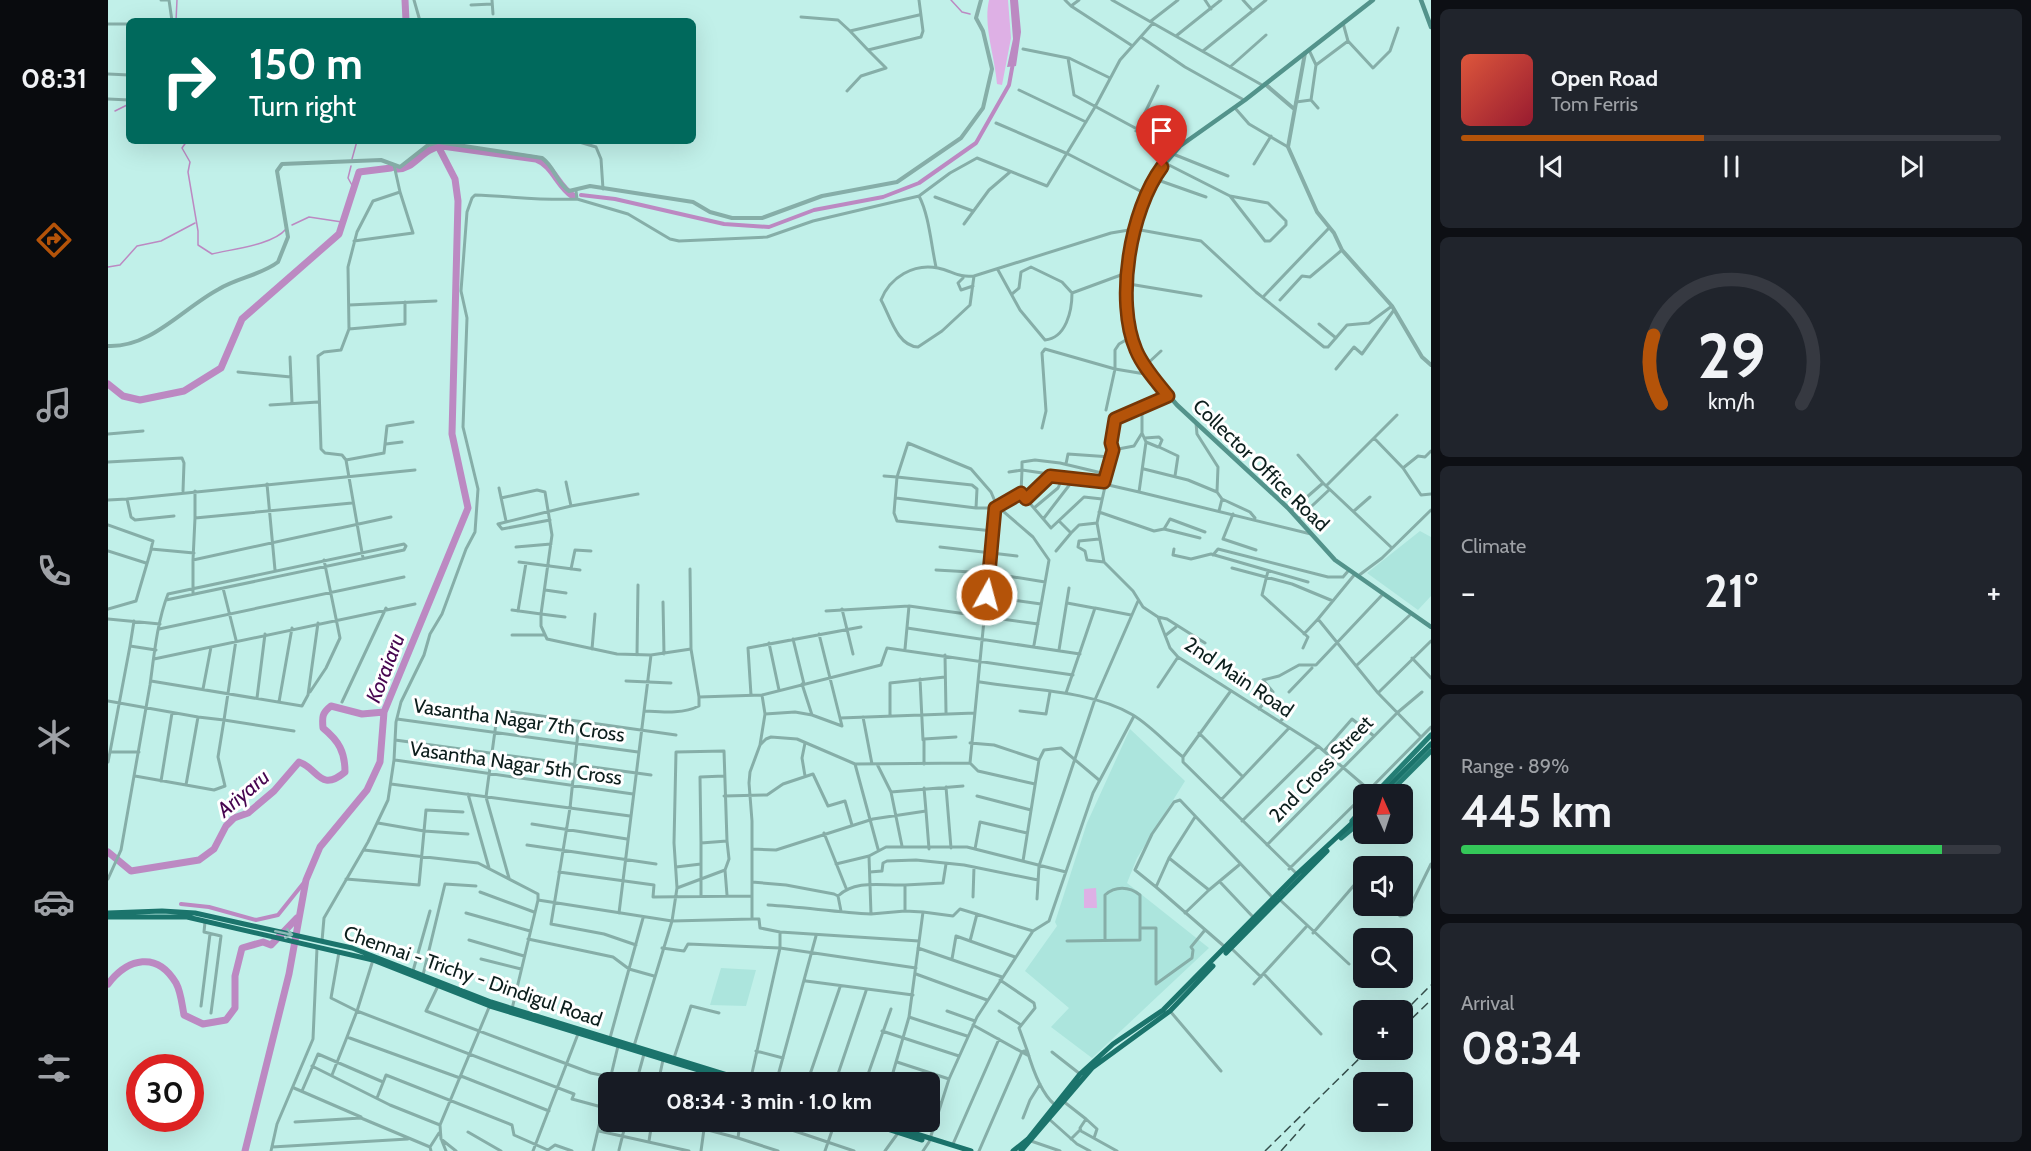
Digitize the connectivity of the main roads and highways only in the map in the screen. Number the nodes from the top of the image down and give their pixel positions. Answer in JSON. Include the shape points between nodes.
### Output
{"nodes":[{"id":1,"x":1372,"y":0,"type":"edge"},
{"id":2,"x":1421,"y":0,"type":"edge"},
{"id":3,"x":1431,"y":27,"type":"edge"},
{"id":4,"x":1430,"y":624,"type":"edge"},
{"id":5,"x":1431,"y":735,"type":"edge"},
{"id":6,"x":1431,"y":747,"type":"edge"},
{"id":7,"x":1384,"y":784,"type":"edge"},
{"id":8,"x":1392,"y":784,"type":"edge"},
{"id":9,"x":1397,"y":784,"type":"edge"},
{"id":10,"x":1353,"y":824,"type":"edge"},
{"id":11,"x":1353,"y":824,"type":"edge"},
{"id":12,"x":1353,"y":825,"type":"edge"},
{"id":13,"x":1340,"y":837,"type":"junction"},
{"id":14,"x":1276,"y":898,"type":"junction"},
{"id":15,"x":108,"y":915,"type":"edge"},
{"id":16,"x":1229,"y":948,"type":"junction"},
{"id":17,"x":1205,"y":972,"type":"junction"},
{"id":18,"x":422,"y":977,"type":"junction"},
{"id":19,"x":490,"y":1004,"type":"junction"},
{"id":20,"x":1145,"y":1025,"type":"junction"},
{"id":21,"x":609,"y":1041,"type":"junction"},
{"id":22,"x":713,"y":1072,"type":"joint"},
{"id":23,"x":1047,"y":1117,"type":"junction"},
{"id":24,"x":895,"y":1132,"type":"edge"},
{"id":25,"x":905,"y":1132,"type":"edge"},
{"id":26,"x":930,"y":1141,"type":"junction"},
{"id":27,"x":1023,"y":1150,"type":"edge"},
{"id":28,"x":958,"y":1151,"type":"edge"},
{"id":29,"x":971,"y":1151,"type":"edge"},
{"id":30,"x":1013,"y":1151,"type":"edge"}],
"edges":[{"from":1,"to":4,"type":"main road","name":"Collector Office Road","via":[[1175,152],[1165,164],[1146,194],[1134,228],[1125,314],[1145,366],[1168,396],[1291,511],[1335,560]]},
{"from":2,"to":3,"type":"main road"},
{"from":5,"to":7,"type":"main road"},
{"from":6,"to":8,"type":"highway"},
{"from":6,"to":9,"type":"main road"},
{"from":10,"to":13,"type":"main road"},
{"from":11,"to":13,"type":"main road"},
{"from":12,"to":13,"type":"highway"},
{"from":13,"to":14,"type":"highway"},
{"from":14,"to":16,"type":"highway"},
{"from":14,"to":16,"type":"highway"},
{"from":15,"to":18,"type":"highway","name":"Chennai - Trichy - Dindigul Road","via":[[205,920],[373,960]]},
{"from":15,"to":18,"type":"highway","name":"Chennai - Trichy - Dindigul Road","one_way":true,"via":[[162,910],[195,913],[367,952]]},
{"from":16,"to":17,"type":"highway"},
{"from":17,"to":20,"type":"highway"},
{"from":17,"to":20,"type":"highway","via":[[1170,1011]]},
{"from":18,"to":19,"type":"highway","name":"Chennai - Trichy - Dindigul Road"},
{"from":18,"to":19,"type":"highway","name":"Chennai - Trichy - Dindigul Road"},
{"from":19,"to":21,"type":"highway","name":"Chennai - Trichy - Dindigul Road"},
{"from":19,"to":21,"type":"highway","name":"Chennai - Trichy - Dindigul Road"},
{"from":20,"to":23,"type":"highway","via":[[1092,1068]]},
{"from":20,"to":23,"type":"highway","via":[[1080,1074]]},
{"from":21,"to":22,"type":"highway","name":"Chennai - Trichy - Dindigul Road"},
{"from":21,"to":22,"type":"highway","name":"Chennai - Trichy - Dindigul Road"},
{"from":23,"to":27,"type":"highway"},
{"from":23,"to":30,"type":"highway"},
{"from":24,"to":26,"type":"highway"},
{"from":25,"to":26,"type":"highway"},
{"from":26,"to":28,"type":"highway"},
{"from":26,"to":29,"type":"highway"}]}
